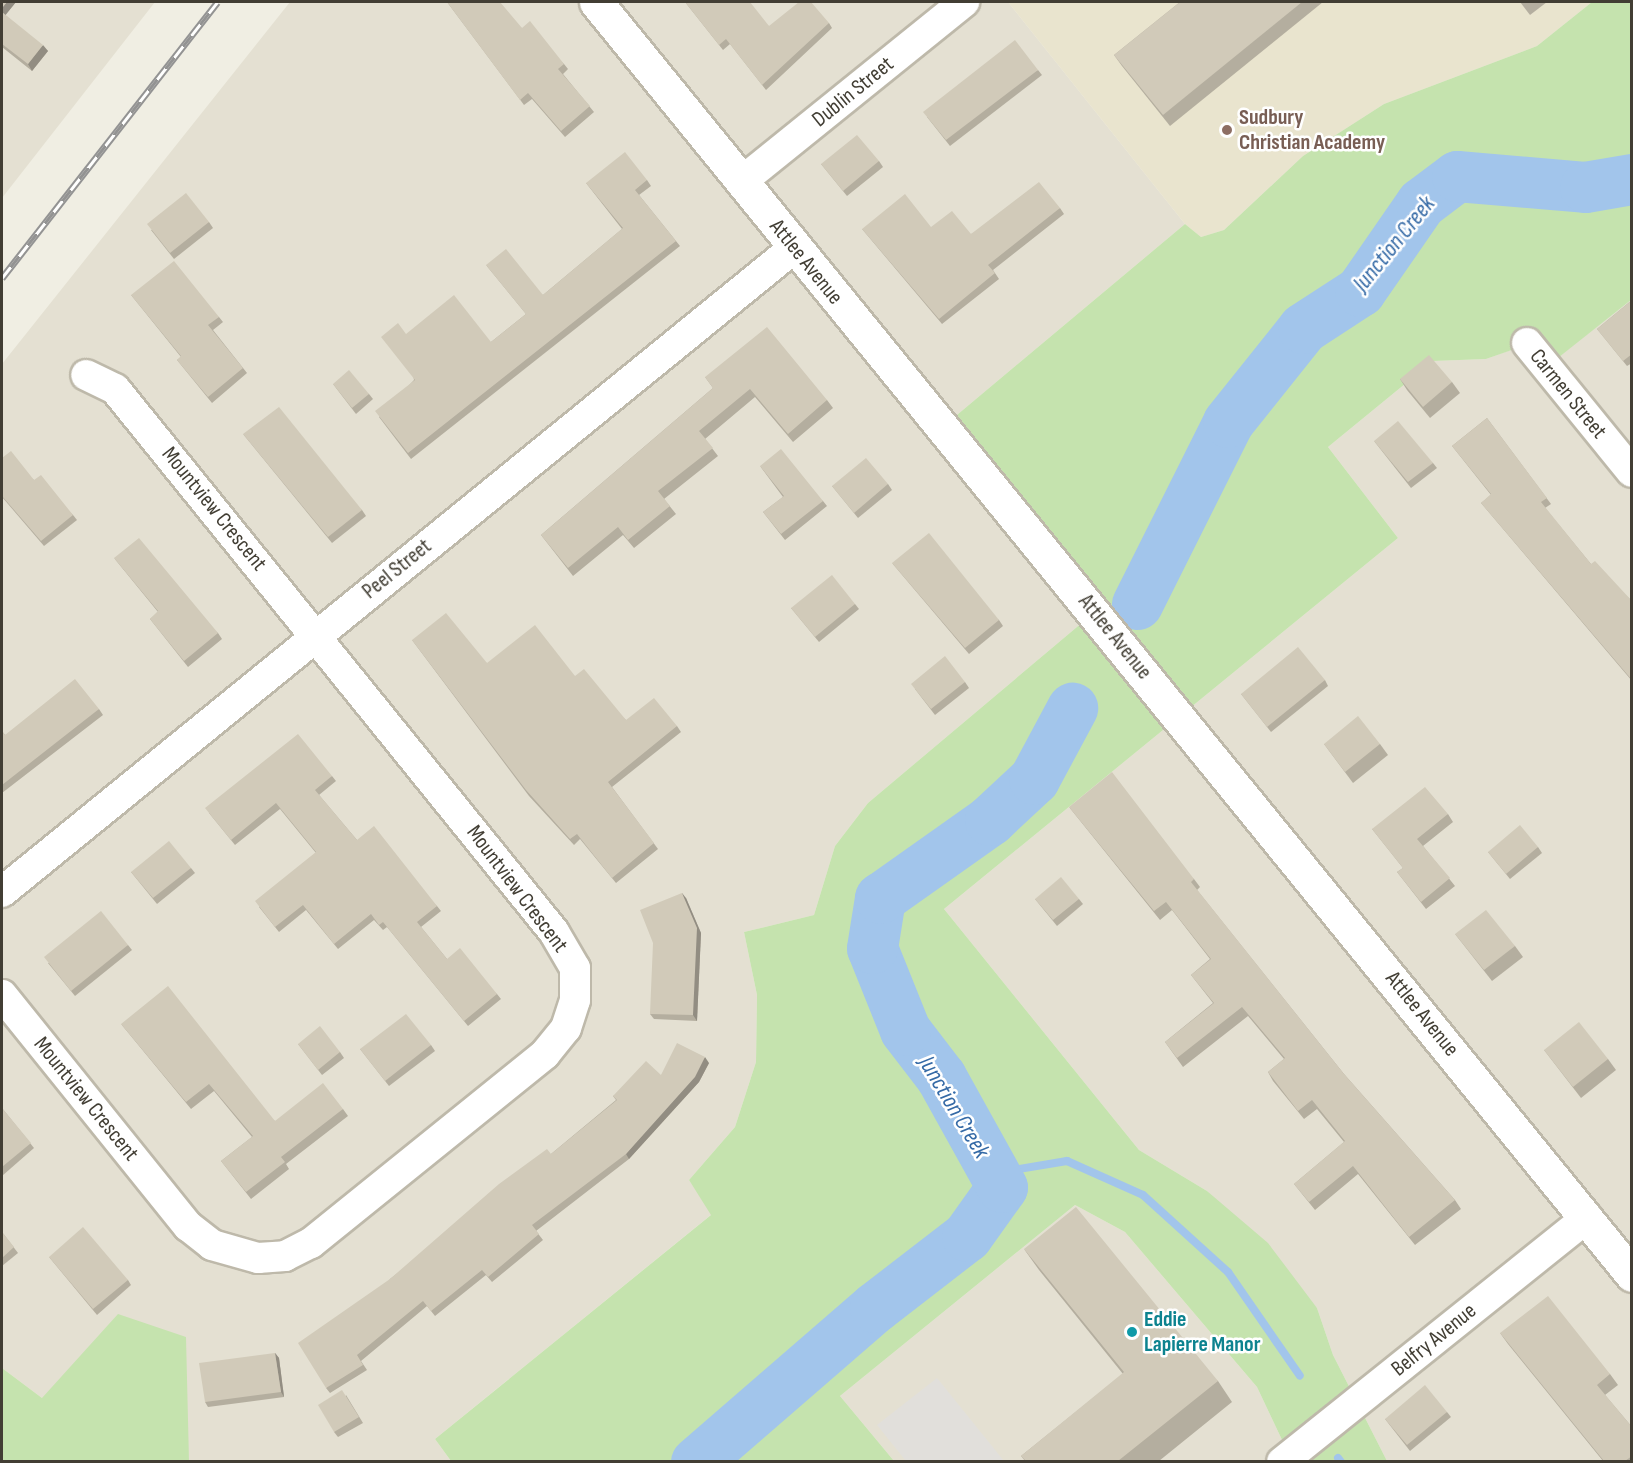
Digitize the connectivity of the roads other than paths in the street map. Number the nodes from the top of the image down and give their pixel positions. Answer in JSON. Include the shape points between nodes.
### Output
{"nodes":[{"id":1,"x":596,"y":2,"type":"edge"},
{"id":2,"x":964,"y":2,"type":"edge"},
{"id":3,"x":741,"y":182,"type":"junction"},
{"id":4,"x":795,"y":248,"type":"junction"},
{"id":5,"x":1527,"y":343,"type":"dead end"},
{"id":6,"x":86,"y":375,"type":"dead end"},
{"id":7,"x":1632,"y":472,"type":"edge"},
{"id":8,"x":316,"y":634,"type":"junction"},
{"id":9,"x":2,"y":892,"type":"edge"},
{"id":10,"x":2,"y":995,"type":"edge"},
{"id":11,"x":1587,"y":1218,"type":"junction"},
{"id":12,"x":1632,"y":1275,"type":"edge"},
{"id":13,"x":1282,"y":1461,"type":"edge"}],
"edges":[{"from":1,"to":3,"type":"street","name":"Attlee Avenue"},
{"from":2,"to":3,"type":"street","name":"Dublin Street"},
{"from":3,"to":4,"type":"street","name":"Attlee Avenue"},
{"from":4,"to":8,"type":"street","name":"Peel Street"},
{"from":4,"to":11,"type":"street","name":"Attlee Avenue"},
{"from":5,"to":7,"type":"street","name":"Carmen Street"},
{"from":6,"to":8,"type":"street","name":"Mountview Crescent","via":[[115,389]]},
{"from":8,"to":9,"type":"street","name":"Peel Street"},
{"from":8,"to":10,"type":"street","name":"Mountview Crescent","via":[[555,932],[575,968],[575,1000],[566,1028],[545,1054],[311,1243],[285,1256],[258,1258],[212,1245],[188,1226]]},
{"from":11,"to":12,"type":"street","name":"Attlee Avenue"},
{"from":11,"to":13,"type":"street","name":"Belfry Avenue"}]}
